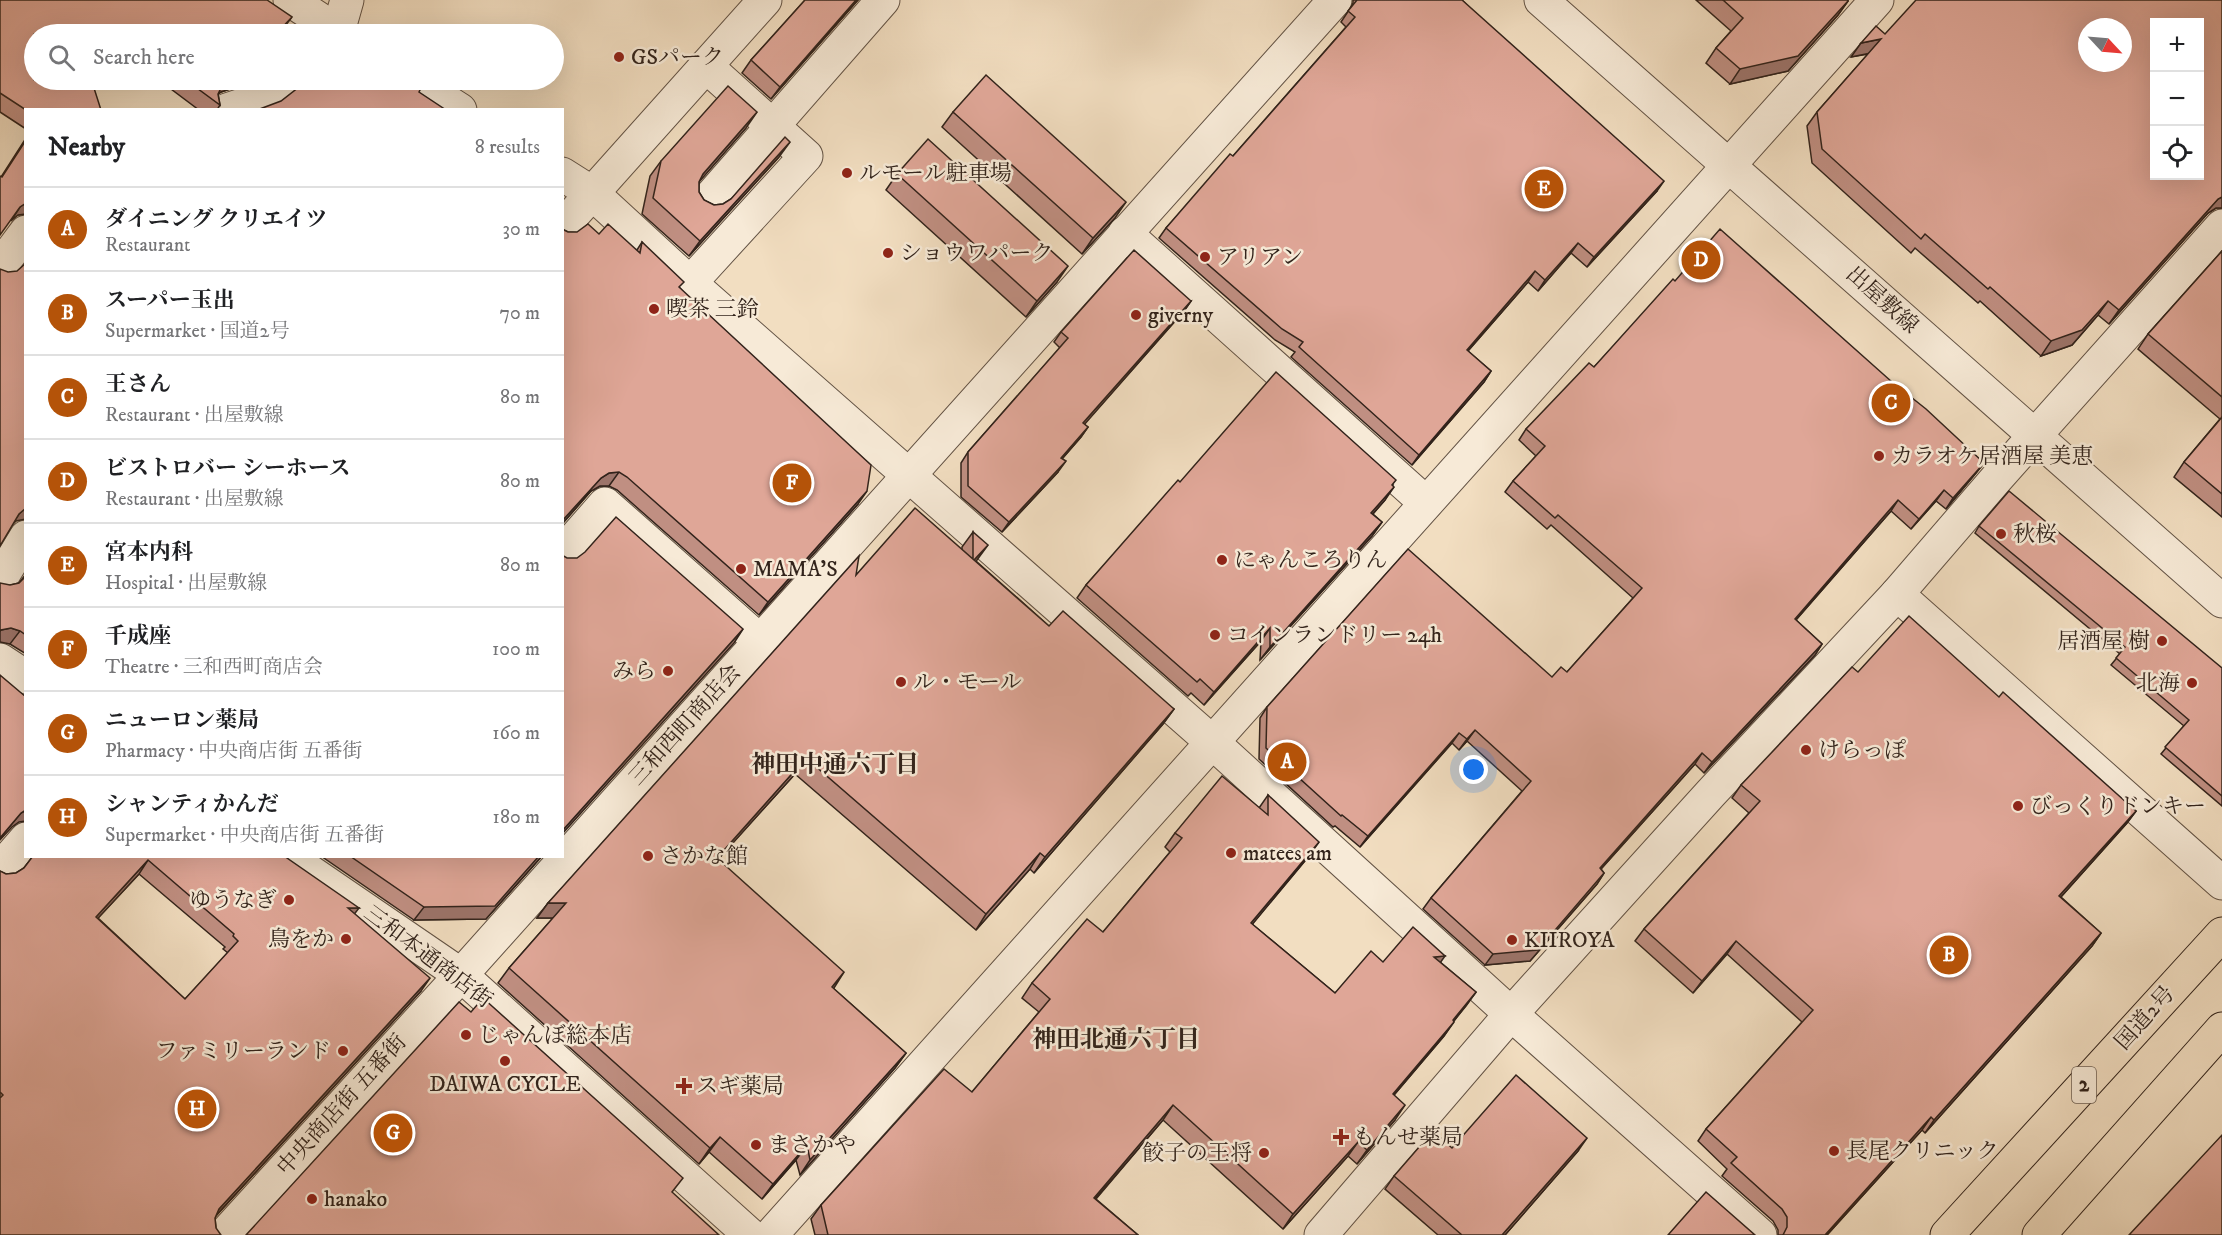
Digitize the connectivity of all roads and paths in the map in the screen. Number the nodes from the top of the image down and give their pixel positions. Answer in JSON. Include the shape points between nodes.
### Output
{"nodes":[{"id":1,"x":290,"y":0,"type":"edge"},
{"id":2,"x":347,"y":0,"type":"edge"},
{"id":3,"x":765,"y":0,"type":"edge"},
{"id":4,"x":883,"y":0,"type":"edge"},
{"id":5,"x":1335,"y":0,"type":"edge"},
{"id":6,"x":1541,"y":0,"type":"edge"},
{"id":7,"x":1877,"y":0,"type":"edge"},
{"id":8,"x":324,"y":24,"type":"edge"},
{"id":9,"x":341,"y":24,"type":"edge"},
{"id":10,"x":706,"y":66,"type":"junction"},
{"id":11,"x":429,"y":90,"type":"edge"},
{"id":12,"x":278,"y":95,"type":"edge"},
{"id":13,"x":234,"y":108,"type":"edge"},
{"id":14,"x":457,"y":108,"type":"edge"},
{"id":15,"x":774,"y":126,"type":"junction"},
{"id":16,"x":1730,"y":165,"type":"junction"},
{"id":17,"x":564,"y":175,"type":"edge"},
{"id":18,"x":592,"y":193,"type":"junction"},
{"id":19,"x":706,"y":202,"type":"edge"},
{"id":20,"x":564,"y":225,"type":"edge"},
{"id":21,"x":2222,"y":226,"type":"edge"},
{"id":22,"x":1125,"y":233,"type":"junction"},
{"id":23,"x":24,"y":235,"type":"edge"},
{"id":24,"x":1058,"y":257,"type":"edge"},
{"id":25,"x":0,"y":267,"type":"edge"},
{"id":26,"x":1083,"y":280,"type":"junction"},
{"id":27,"x":690,"y":283,"type":"junction"},
{"id":28,"x":2035,"y":436,"type":"junction"},
{"id":29,"x":909,"y":474,"type":"junction"},
{"id":30,"x":1426,"y":503,"type":"junction"},
{"id":31,"x":24,"y":540,"type":"edge"},
{"id":32,"x":564,"y":551,"type":"edge"},
{"id":33,"x":0,"y":580,"type":"edge"},
{"id":34,"x":1897,"y":594,"type":"junction"},
{"id":35,"x":2222,"y":601,"type":"edge"},
{"id":36,"x":760,"y":640,"type":"junction"},
{"id":37,"x":0,"y":660,"type":"edge"},
{"id":38,"x":24,"y":676,"type":"edge"},
{"id":39,"x":1212,"y":742,"type":"junction"},
{"id":40,"x":24,"y":841,"type":"edge"},
{"id":41,"x":290,"y":858,"type":"edge"},
{"id":42,"x":0,"y":869,"type":"edge"},
{"id":43,"x":2222,"y":883,"type":"edge"},
{"id":44,"x":2222,"y":934,"type":"edge"},
{"id":45,"x":461,"y":975,"type":"junction"},
{"id":46,"x":1511,"y":1014,"type":"junction"},
{"id":47,"x":2222,"y":1029,"type":"edge"},
{"id":48,"x":224,"y":1235,"type":"edge"},
{"id":49,"x":750,"y":1235,"type":"edge"},
{"id":50,"x":771,"y":1235,"type":"edge"},
{"id":51,"x":1321,"y":1235,"type":"edge"},
{"id":52,"x":1761,"y":1235,"type":"edge"},
{"id":53,"x":1947,"y":1235,"type":"edge"},
{"id":54,"x":2039,"y":1235,"type":"edge"}],
"edges":[{"from":1,"to":8,"type":"street"},
{"from":2,"to":9,"type":"street"},
{"from":3,"to":10,"type":"street"},
{"from":4,"to":15,"type":"street"},
{"from":5,"to":22,"type":"street","name":"三和西町商店会"},
{"from":6,"to":16,"type":"street","name":"出屋敷線"},
{"from":7,"to":16,"type":"street"},
{"from":10,"to":15,"type":"street"},
{"from":10,"to":18,"type":"street"},
{"from":11,"to":14,"type":"street"},
{"from":12,"to":13,"type":"street"},
{"from":15,"to":19,"type":"street"},
{"from":15,"to":27,"type":"street","via":[[806,156]]},
{"from":16,"to":28,"type":"street","name":"出屋敷線"},
{"from":16,"to":30,"type":"street"},
{"from":17,"to":18,"type":"street"},
{"from":18,"to":20,"type":"street"},
{"from":18,"to":27,"type":"street"},
{"from":21,"to":28,"type":"street"},
{"from":22,"to":26,"type":"street","name":"三和西町商店会"},
{"from":22,"to":30,"type":"street"},
{"from":23,"to":25,"type":"street"},
{"from":24,"to":26,"type":"street"},
{"from":26,"to":29,"type":"street","name":"三和西町商店会"},
{"from":27,"to":29,"type":"street"},
{"from":28,"to":34,"type":"street"},
{"from":28,"to":35,"type":"street","name":"出屋敷線"},
{"from":29,"to":36,"type":"street","name":"三和西町商店会"},
{"from":29,"to":39,"type":"street"},
{"from":30,"to":39,"type":"street"},
{"from":31,"to":33,"type":"street"},
{"from":32,"to":36,"type":"street","via":[[605,504]]},
{"from":34,"to":43,"type":"street"},
{"from":34,"to":46,"type":"street"},
{"from":36,"to":45,"type":"street","name":"三和西町商店会"},
{"from":37,"to":38,"type":"street"},
{"from":39,"to":46,"type":"street"},
{"from":39,"to":50,"type":"street"},
{"from":40,"to":42,"type":"street"},
{"from":41,"to":45,"type":"street","name":"三和本通商店街"},
{"from":44,"to":53,"type":"highway","name":"国道2号","number":"2"},
{"from":45,"to":48,"type":"street","name":"中央商店街 五番街"},
{"from":45,"to":49,"type":"street","name":"三和本通商店街"},
{"from":46,"to":51,"type":"street"},
{"from":46,"to":52,"type":"street"},
{"from":47,"to":54,"type":"highway"}]}
